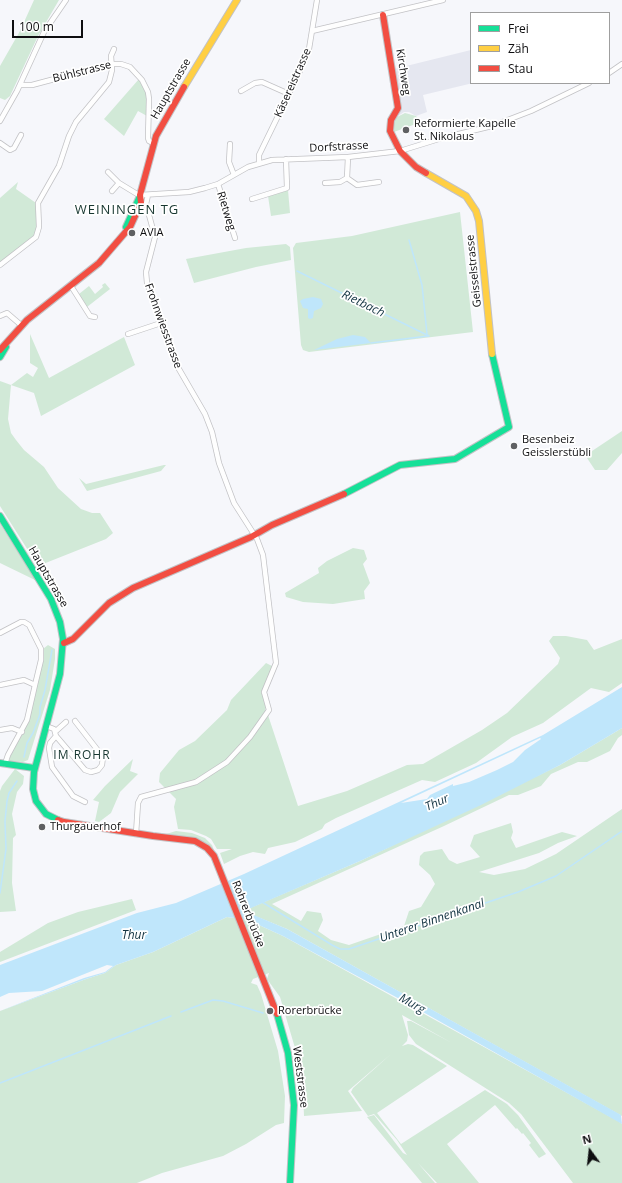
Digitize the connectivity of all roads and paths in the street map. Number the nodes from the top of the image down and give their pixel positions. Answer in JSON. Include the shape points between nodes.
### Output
{"nodes":[{"id":1,"x":66,"y":0,"type":"edge"},
{"id":2,"x":237,"y":0,"type":"edge"},
{"id":3,"x":317,"y":0,"type":"edge"},
{"id":4,"x":443,"y":0,"type":"edge"},
{"id":5,"x":383,"y":14,"type":"junction"},
{"id":6,"x":312,"y":31,"type":"junction"},
{"id":7,"x":114,"y":49,"type":"dead end"},
{"id":8,"x":111,"y":64,"type":"junction"},
{"id":9,"x":622,"y":64,"type":"edge"},
{"id":10,"x":610,"y":71,"type":"edge"},
{"id":11,"x":587,"y":84,"type":"edge"},
{"id":12,"x":20,"y":85,"type":"junction"},
{"id":13,"x":241,"y":91,"type":"dead end"},
{"id":14,"x":289,"y":94,"type":"junction"},
{"id":15,"x":0,"y":121,"type":"edge"},
{"id":16,"x":21,"y":135,"type":"dead end"},
{"id":17,"x":0,"y":143,"type":"edge"},
{"id":18,"x":153,"y":143,"type":"junction"},
{"id":19,"x":230,"y":144,"type":"dead end"},
{"id":20,"x":400,"y":151,"type":"junction"},
{"id":21,"x":348,"y":157,"type":"junction"},
{"id":22,"x":286,"y":159,"type":"junction"},
{"id":23,"x":259,"y":163,"type":"junction"},
{"id":24,"x":108,"y":172,"type":"dead end"},
{"id":25,"x":234,"y":176,"type":"junction"},
{"id":26,"x":347,"y":178,"type":"junction"},
{"id":27,"x":379,"y":182,"type":"dead end"},
{"id":28,"x":119,"y":183,"type":"junction"},
{"id":29,"x":325,"y":183,"type":"dead end"},
{"id":30,"x":218,"y":184,"type":"junction"},
{"id":31,"x":112,"y":191,"type":"dead end"},
{"id":32,"x":140,"y":195,"type":"junction"},
{"id":33,"x":147,"y":198,"type":"junction"},
{"id":34,"x":252,"y":199,"type":"dead end"},
{"id":35,"x":234,"y":238,"type":"dead end"},
{"id":36,"x":0,"y":265,"type":"edge"},
{"id":37,"x":71,"y":286,"type":"junction"},
{"id":38,"x":0,"y":316,"type":"edge"},
{"id":39,"x":95,"y":318,"type":"dead end"},
{"id":40,"x":161,"y":323,"type":"junction"},
{"id":41,"x":21,"y":325,"type":"junction"},
{"id":42,"x":16,"y":330,"type":"junction"},
{"id":43,"x":128,"y":334,"type":"dead end"},
{"id":44,"x":0,"y":350,"type":"edge"},
{"id":45,"x":0,"y":356,"type":"edge"},
{"id":46,"x":0,"y":516,"type":"edge"},
{"id":47,"x":255,"y":534,"type":"junction"},
{"id":48,"x":0,"y":633,"type":"edge"},
{"id":49,"x":64,"y":643,"type":"junction"},
{"id":50,"x":35,"y":684,"type":"junction"},
{"id":51,"x":0,"y":685,"type":"edge"},
{"id":52,"x":75,"y":721,"type":"dead end"},
{"id":53,"x":66,"y":722,"type":"dead end"},
{"id":54,"x":46,"y":726,"type":"junction"},
{"id":55,"x":0,"y":730,"type":"edge"},
{"id":56,"x":22,"y":732,"type":"junction"},
{"id":57,"x":56,"y":734,"type":"junction"},
{"id":58,"x":2,"y":764,"type":"edge"},
{"id":59,"x":34,"y":768,"type":"junction"},
{"id":60,"x":85,"y":802,"type":"dead end"},
{"id":61,"x":136,"y":834,"type":"junction"},
{"id":62,"x":263,"y":977,"type":"joint"},
{"id":63,"x":290,"y":1183,"type":"edge"}],
"edges":[{"from":1,"to":12,"type":"street","via":[[44,32]]},
{"from":2,"to":18,"type":"main road","name":"Hauptstrasse"},
{"from":3,"to":6,"type":"street","name":"Käsereistrasse"},
{"from":4,"to":5,"type":"street"},
{"from":5,"to":6,"type":"street"},
{"from":5,"to":20,"type":"main road","name":"Kirchweg","via":[[398,108],[389,127]]},
{"from":6,"to":14,"type":"street","name":"Käsereistrasse","via":[[309,49]]},
{"from":7,"to":8,"type":"street","via":[[110,56]]},
{"from":8,"to":12,"type":"street","name":"Bühlstrasse","via":[[32,85]]},
{"from":8,"to":18,"type":"street","name":"Bühlstrasse","via":[[130,67],[142,80],[149,99],[148,140]]},
{"from":8,"to":36,"type":"street","via":[[109,82],[76,122],[59,166],[38,203],[39,228],[36,237]]},
{"from":9,"to":10,"type":"street"},
{"from":11,"to":20,"type":"street","name":"Dorfstrasse","via":[[531,111],[492,126]]},
{"from":12,"to":15,"type":"street"},
{"from":13,"to":14,"type":"street","via":[[262,82]]},
{"from":14,"to":23,"type":"street","name":"Käsereistrasse","via":[[259,155]]},
{"from":16,"to":17,"type":"street","via":[[10,150]]},
{"from":18,"to":32,"type":"main road","name":"Hauptstrasse"},
{"from":19,"to":25,"type":"street","via":[[229,162]]},
{"from":20,"to":21,"type":"street","name":"Dorfstrasse"},
{"from":20,"to":47,"type":"main road","name":"Geisselstrasse","via":[[425,174],[466,196],[476,211],[492,354],[509,426],[455,459],[400,465],[330,502]]},
{"from":21,"to":22,"type":"street","name":"Dorfstrasse"},
{"from":21,"to":26,"type":"street"},
{"from":22,"to":23,"type":"street","name":"Dorfstrasse"},
{"from":22,"to":34,"type":"street","via":[[287,188]]},
{"from":23,"to":25,"type":"street","name":"Dorfstrasse"},
{"from":24,"to":28,"type":"street"},
{"from":25,"to":30,"type":"street","name":"Dorfstrasse"},
{"from":26,"to":27,"type":"street","via":[[357,185]]},
{"from":26,"to":29,"type":"street","via":[[340,182]]},
{"from":28,"to":31,"type":"street"},
{"from":28,"to":32,"type":"street"},
{"from":30,"to":33,"type":"street","name":"Dorfstrasse","via":[[190,192]]},
{"from":30,"to":35,"type":"street","name":"Rietweg"},
{"from":32,"to":33,"type":"street","name":"Dorfstrasse"},
{"from":32,"to":37,"type":"main road","name":"Hauptstrasse","via":[[141,203],[134,220],[99,263]]},
{"from":33,"to":40,"type":"street","name":"Frohnwiesstrasse","via":[[155,238],[146,275]]},
{"from":37,"to":39,"type":"street","via":[[90,316]]},
{"from":37,"to":41,"type":"main road","name":"Hauptstrasse"},
{"from":38,"to":41,"type":"street","via":[[7,313]]},
{"from":40,"to":43,"type":"street"},
{"from":40,"to":47,"type":"street","name":"Frohnwiesstrasse","via":[[176,364],[205,414],[234,503]]},
{"from":41,"to":42,"type":"main road","name":"Hauptstrasse"},
{"from":42,"to":44,"type":"main road","name":"Hauptstrasse"},
{"from":42,"to":45,"type":"main road","name":"Hauptstrasse"},
{"from":46,"to":49,"type":"main road","name":"Hauptstrasse","via":[[51,599],[60,622]]},
{"from":47,"to":49,"type":"main road","via":[[120,595],[105,606],[73,639]]},
{"from":47,"to":61,"type":"street","name":"Frohnwiesstrasse","via":[[266,565],[276,658],[274,670],[264,692],[269,710],[239,750],[217,770],[187,786],[141,797],[138,803]]},
{"from":48,"to":50,"type":"street","via":[[20,622],[29,625],[41,654]]},
{"from":49,"to":54,"type":"main road","name":"Hauptstrasse","via":[[60,674]]},
{"from":50,"to":51,"type":"street","via":[[24,680]]},
{"from":50,"to":56,"type":"street"},
{"from":52,"to":57,"type":"street","via":[[103,757],[98,770],[85,770]]},
{"from":53,"to":57,"type":"street"},
{"from":54,"to":57,"type":"street","via":[[52,727]]},
{"from":54,"to":59,"type":"main road","name":"Hauptstrasse"},
{"from":55,"to":56,"type":"street","via":[[12,728]]},
{"from":56,"to":58,"type":"street"},
{"from":57,"to":60,"type":"street","via":[[48,748],[52,767],[73,796]]},
{"from":58,"to":59,"type":"main road"},
{"from":59,"to":61,"type":"main road","name":"Hauptstrasse","via":[[34,796],[46,814],[64,822]]},
{"from":61,"to":62,"type":"main road","name":"Rohrerbrücke","via":[[190,840],[210,851]]},
{"from":62,"to":63,"type":"main road","name":"Weststrasse","via":[[284,1036],[293,1081],[294,1127]]}]}
